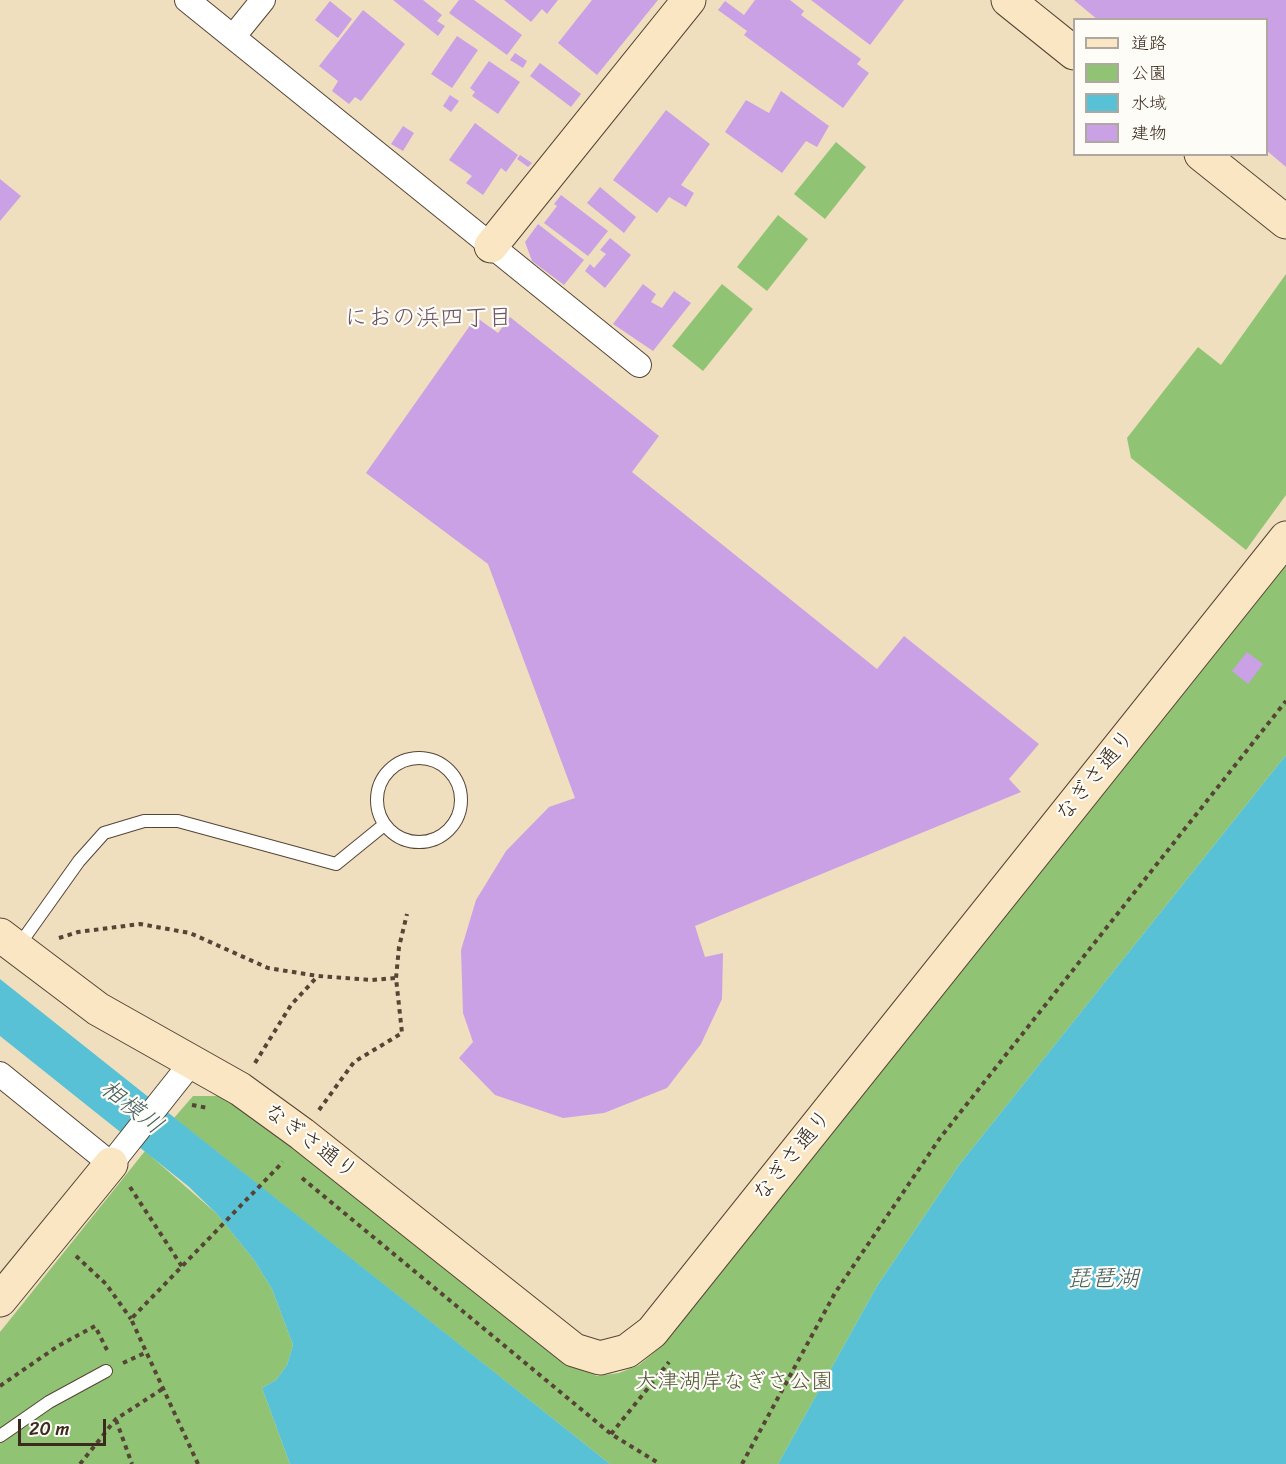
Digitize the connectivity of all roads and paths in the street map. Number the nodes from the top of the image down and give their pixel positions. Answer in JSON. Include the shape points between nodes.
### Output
{"nodes":[{"id":1,"x":187,"y":0,"type":"edge"},
{"id":2,"x":263,"y":0,"type":"edge"},
{"id":3,"x":689,"y":0,"type":"edge"},
{"id":4,"x":1008,"y":0,"type":"edge"},
{"id":5,"x":233,"y":37,"type":"junction"},
{"id":6,"x":1073,"y":52,"type":"edge"},
{"id":7,"x":1204,"y":156,"type":"edge"},
{"id":8,"x":1286,"y":222,"type":"edge"},
{"id":9,"x":491,"y":246,"type":"junction"},
{"id":10,"x":639,"y":365,"type":"dead end"},
{"id":11,"x":1286,"y":538,"type":"edge"},
{"id":12,"x":1286,"y":701,"type":"edge"},
{"id":13,"x":384,"y":825,"type":"junction"},
{"id":14,"x":407,"y":914,"type":"dead end"},
{"id":15,"x":59,"y":938,"type":"dead end"},
{"id":16,"x":8,"y":942,"type":"edge"},
{"id":17,"x":318,"y":976,"type":"junction"},
{"id":18,"x":396,"y":978,"type":"junction"},
{"id":19,"x":192,"y":1062,"type":"junction"},
{"id":20,"x":252,"y":1069,"type":"dead end"},
{"id":21,"x":0,"y":1074,"type":"edge"},
{"id":22,"x":302,"y":1134,"type":"junction"},
{"id":23,"x":118,"y":1154,"type":"junction"},
{"id":24,"x":293,"y":1170,"type":"dead end"},
{"id":25,"x":302,"y":1177,"type":"dead end"},
{"id":26,"x":84,"y":1264,"type":"dead end"},
{"id":27,"x":183,"y":1268,"type":"junction"},
{"id":28,"x":0,"y":1300,"type":"edge"},
{"id":29,"x":131,"y":1319,"type":"junction"},
{"id":30,"x":110,"y":1357,"type":"dead end"},
{"id":31,"x":106,"y":1371,"type":"dead end"},
{"id":32,"x":0,"y":1386,"type":"edge"},
{"id":33,"x":165,"y":1388,"type":"junction"},
{"id":34,"x":116,"y":1419,"type":"junction"},
{"id":35,"x":0,"y":1436,"type":"edge"},
{"id":36,"x":80,"y":1464,"type":"edge"},
{"id":37,"x":132,"y":1464,"type":"edge"},
{"id":38,"x":198,"y":1464,"type":"edge"},
{"id":39,"x":660,"y":1464,"type":"edge"},
{"id":40,"x":742,"y":1464,"type":"edge"}],
"edges":[{"from":1,"to":5,"type":"street"},
{"from":2,"to":5,"type":"street"},
{"from":3,"to":9,"type":"street"},
{"from":4,"to":6,"type":"street"},
{"from":5,"to":9,"type":"street"},
{"from":7,"to":8,"type":"street"},
{"from":9,"to":10,"type":"street"},
{"from":11,"to":22,"type":"street","name":"なぎさ通り","via":[[652,1332],[627,1351],[600,1358],[574,1350]]},
{"from":12,"to":40,"type":"path","via":[[940,1138],[835,1293]]},
{"from":13,"to":13,"type":"lane","via":[[377,806],[378,786],[394,765],[419,757],[444,765],[454,775],[461,803],[458,818],[449,830],[437,838],[416,842],[394,836]]},
{"from":13,"to":16,"type":"lane","via":[[336,864],[178,821],[144,821],[104,833]]},
{"from":14,"to":18,"type":"path"},
{"from":15,"to":17,"type":"path","via":[[140,924],[190,933],[268,968]]},
{"from":16,"to":19,"type":"street","name":"なぎさ通り","via":[[98,1009]]},
{"from":17,"to":18,"type":"path"},
{"from":17,"to":20,"type":"path","via":[[291,1005]]},
{"from":18,"to":22,"type":"path","via":[[402,1033],[354,1062]]},
{"from":19,"to":22,"type":"street","name":"なぎさ通り","via":[[240,1089]]},
{"from":19,"to":23,"type":"street"},
{"from":21,"to":23,"type":"street"},
{"from":23,"to":27,"type":"path","via":[[143,1205]]},
{"from":23,"to":28,"type":"street"},
{"from":24,"to":27,"type":"path","via":[[284,1162]]},
{"from":25,"to":39,"type":"path","via":[[611,1434]]},
{"from":26,"to":29,"type":"path","via":[[106,1284]]},
{"from":27,"to":29,"type":"path"},
{"from":29,"to":33,"type":"path"},
{"from":30,"to":32,"type":"path","via":[[95,1326]]},
{"from":31,"to":35,"type":"lane","via":[[48,1402]]},
{"from":33,"to":34,"type":"path"},
{"from":33,"to":38,"type":"path"},
{"from":34,"to":36,"type":"path"},
{"from":34,"to":37,"type":"path"}]}
